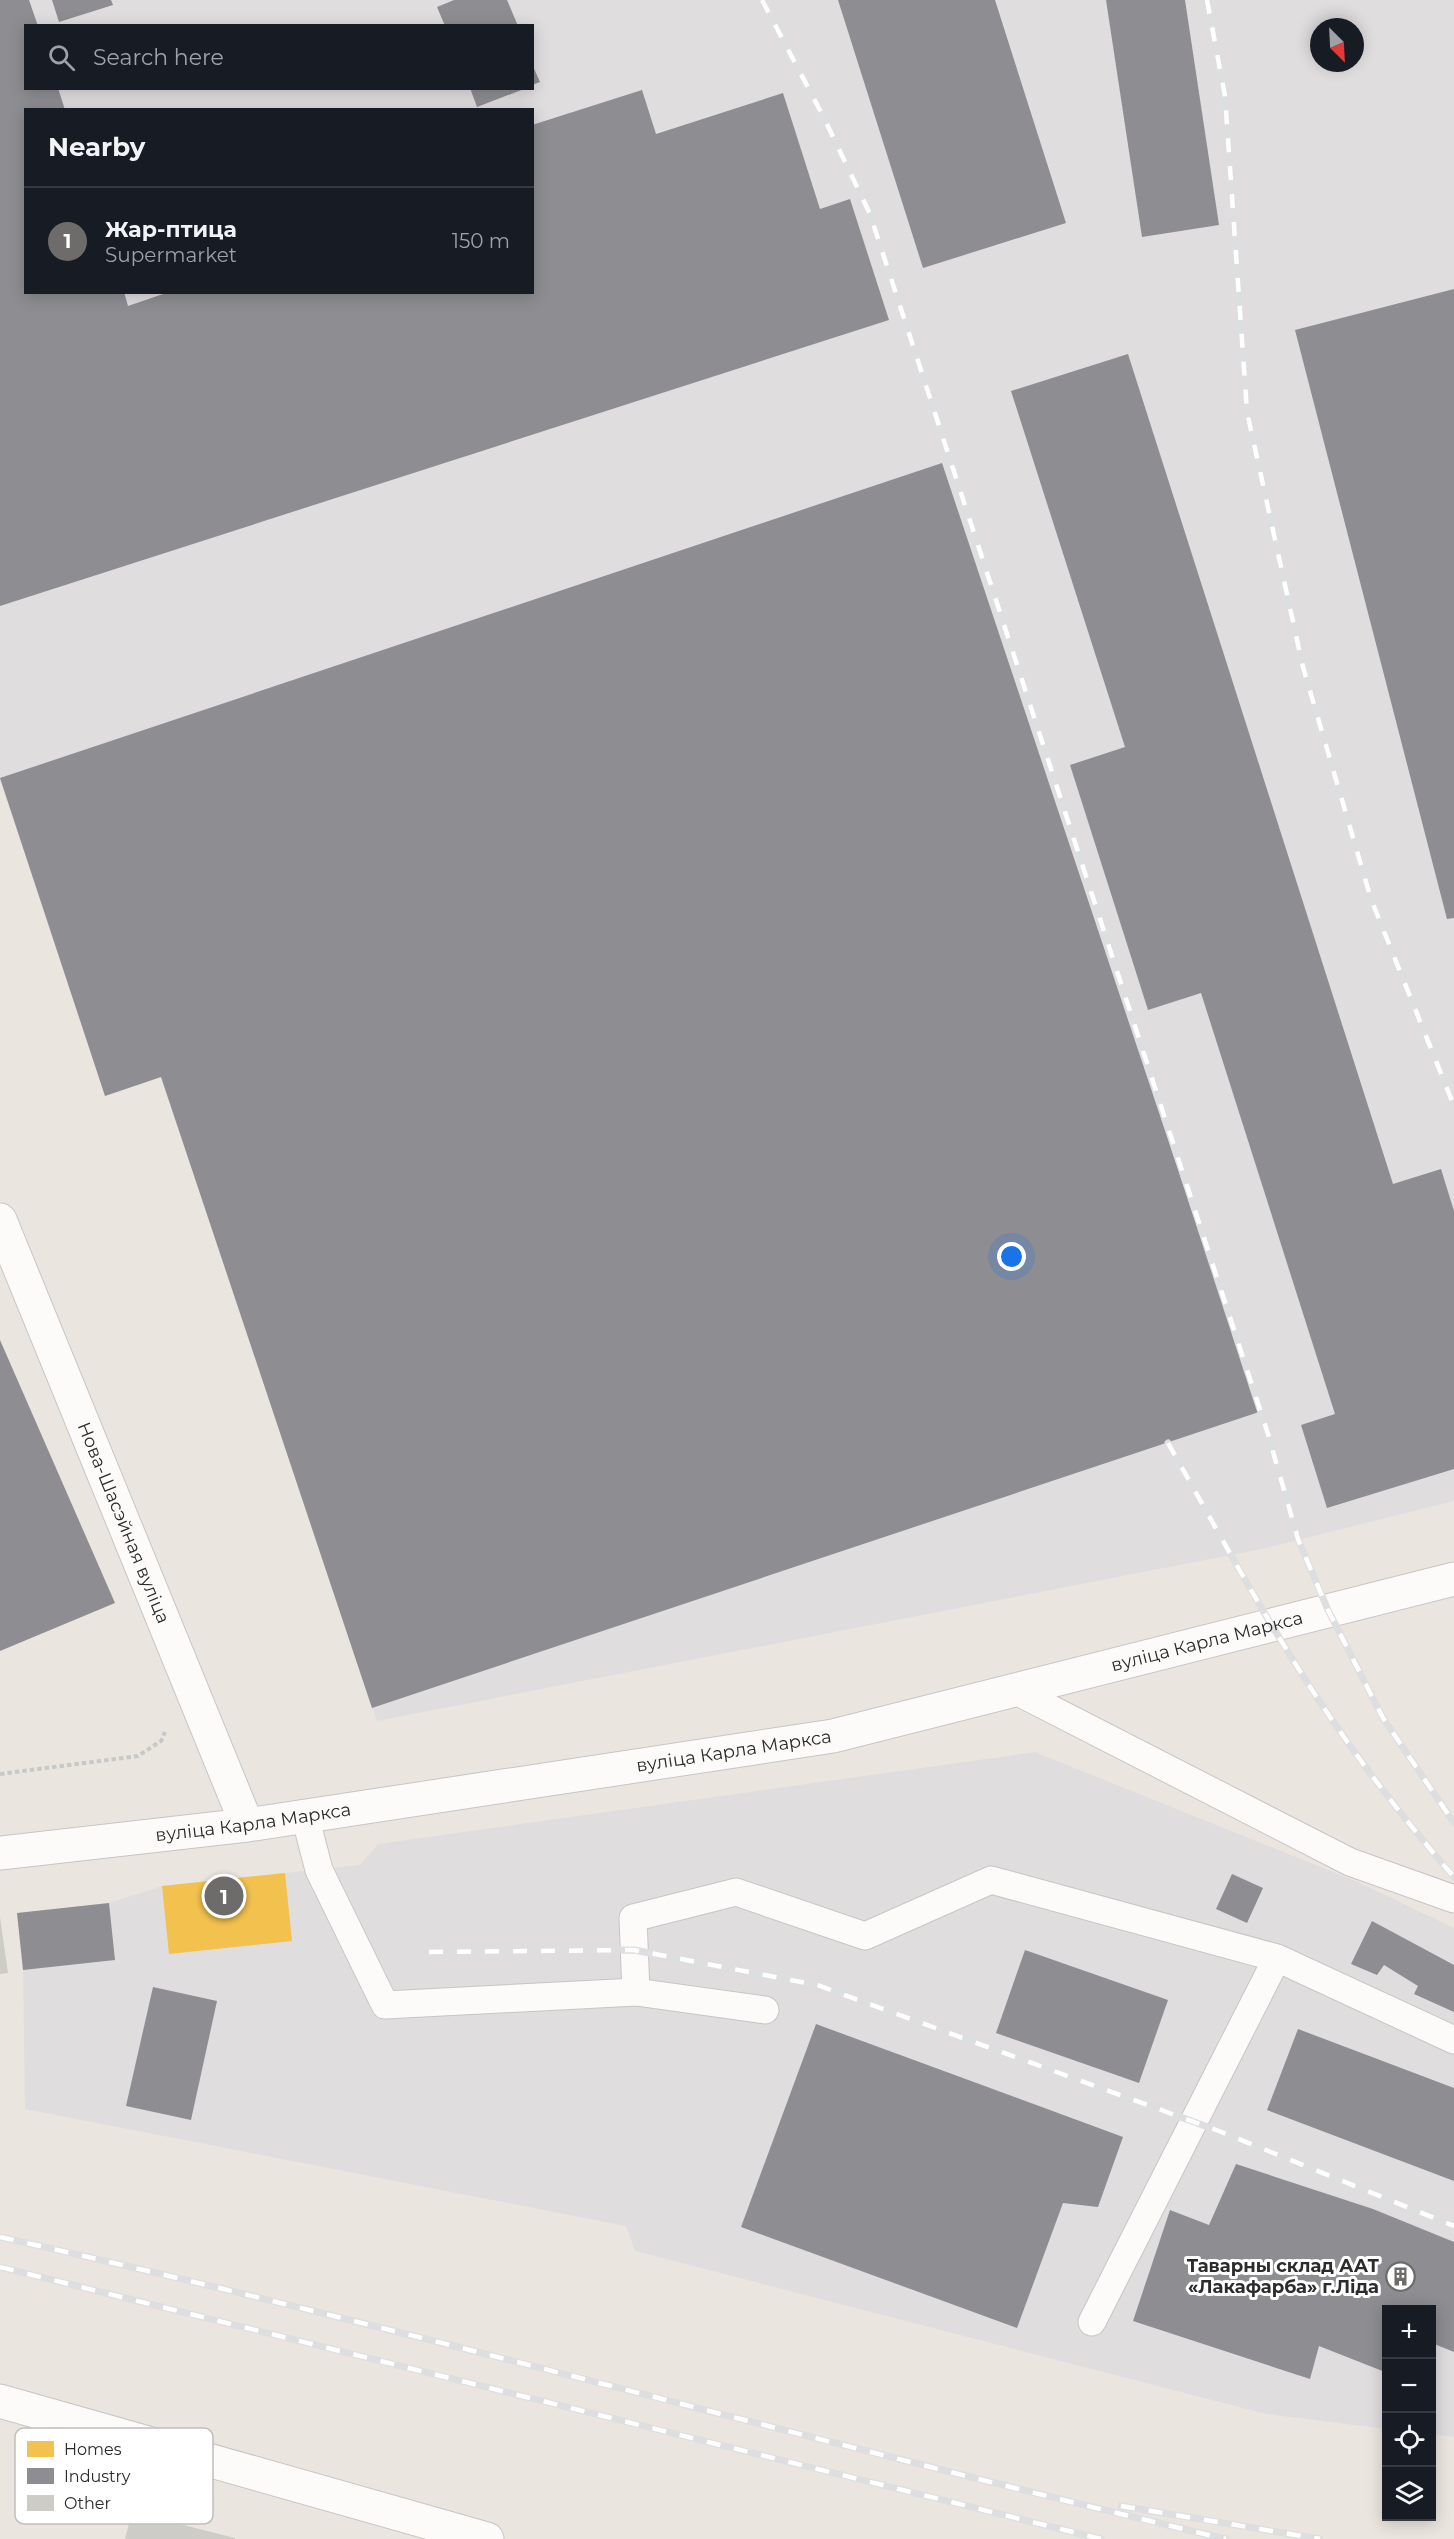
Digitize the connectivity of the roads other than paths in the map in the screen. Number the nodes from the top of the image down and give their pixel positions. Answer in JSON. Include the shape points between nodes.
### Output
{"nodes":[{"id":1,"x":0,"y":1220,"type":"edge"},
{"id":2,"x":1454,"y":1579,"type":"edge"},
{"id":3,"x":1014,"y":1690,"type":"junction"},
{"id":4,"x":305,"y":1816,"type":"junction"},
{"id":5,"x":247,"y":1825,"type":"junction"},
{"id":6,"x":0,"y":1853,"type":"edge"},
{"id":7,"x":1454,"y":1899,"type":"edge"},
{"id":8,"x":1277,"y":1959,"type":"junction"},
{"id":9,"x":636,"y":1992,"type":"junction"},
{"id":10,"x":765,"y":2010,"type":"dead end"},
{"id":11,"x":1454,"y":2040,"type":"edge"},
{"id":12,"x":1092,"y":2322,"type":"dead end"},
{"id":13,"x":0,"y":2402,"type":"edge"},
{"id":14,"x":85,"y":2428,"type":"edge"},
{"id":15,"x":213,"y":2467,"type":"edge"},
{"id":16,"x":412,"y":2528,"type":"edge"},
{"id":17,"x":486,"y":2539,"type":"edge"}],
"edges":[{"from":1,"to":5,"type":"main road","name":"Нова-Шасэйная вуліца"},
{"from":2,"to":3,"type":"main road","name":"вуліца Карла Маркса"},
{"from":3,"to":4,"type":"main road","name":"вуліца Карла Маркса","via":[[833,1736]]},
{"from":3,"to":7,"type":"lane","via":[[1350,1862]]},
{"from":4,"to":5,"type":"main road","name":"вуліца Карла Маркса"},
{"from":4,"to":9,"type":"lane","via":[[319,1870],[385,2005]]},
{"from":5,"to":6,"type":"main road","name":"вуліца Карла Маркса"},
{"from":8,"to":9,"type":"lane","via":[[990,1880],[865,1936],[736,1892],[633,1918]]},
{"from":8,"to":11,"type":"lane"},
{"from":8,"to":12,"type":"lane"},
{"from":9,"to":10,"type":"lane"},
{"from":13,"to":14,"type":"main road"},
{"from":15,"to":16,"type":"main road"},
{"from":16,"to":17,"type":"main road"}]}
